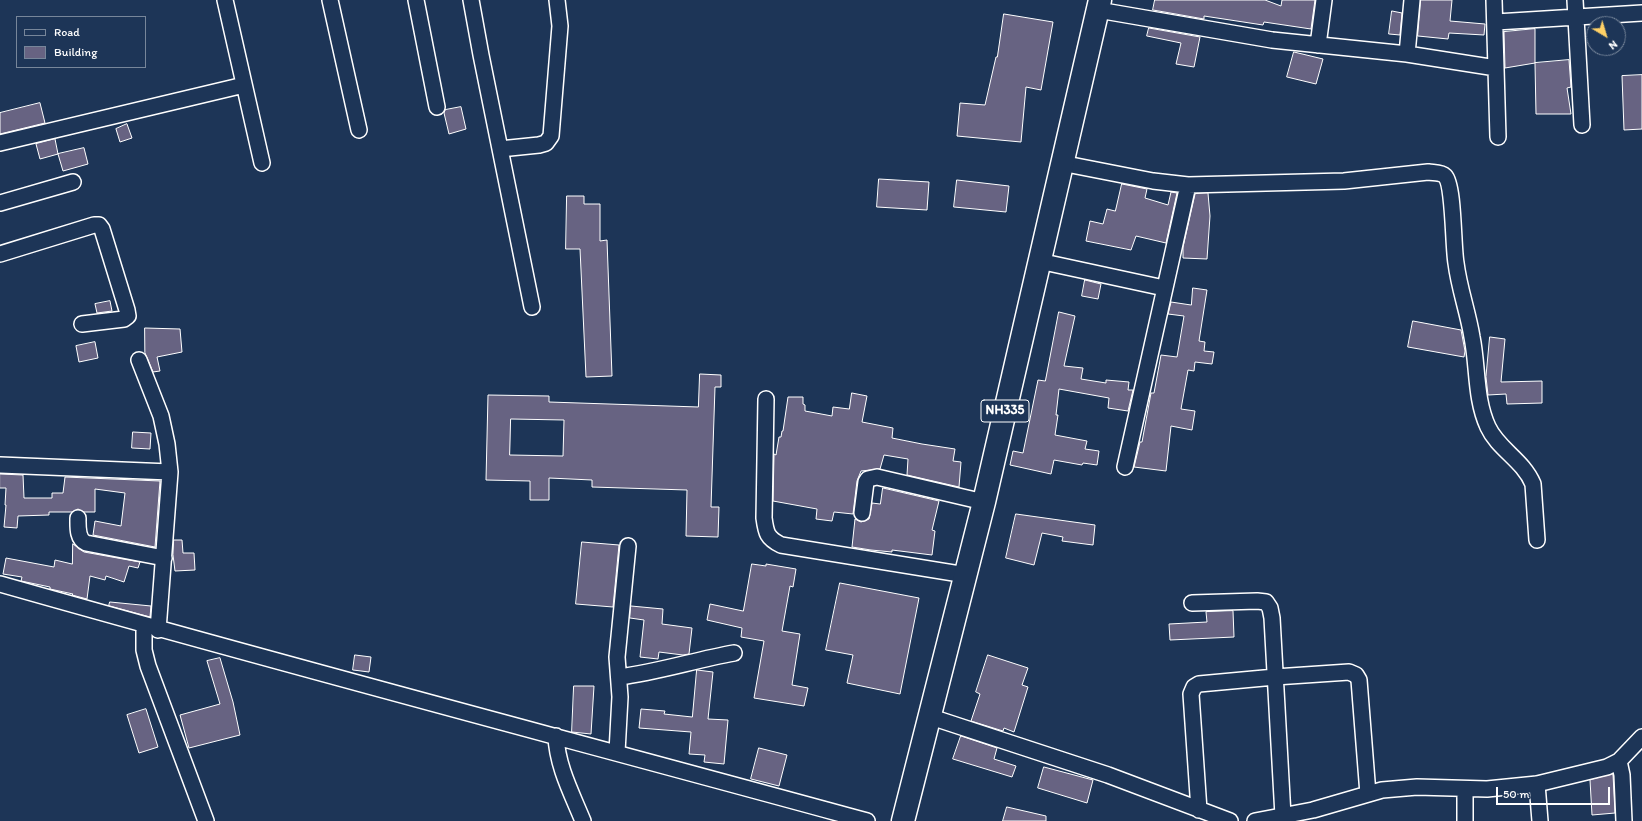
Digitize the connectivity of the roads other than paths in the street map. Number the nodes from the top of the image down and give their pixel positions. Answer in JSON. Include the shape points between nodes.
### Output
{"nodes":[{"id":1,"x":225,"y":0,"type":"edge"},
{"id":2,"x":330,"y":0,"type":"edge"},
{"id":3,"x":416,"y":0,"type":"edge"},
{"id":4,"x":471,"y":0,"type":"edge"},
{"id":5,"x":557,"y":0,"type":"edge"},
{"id":6,"x":1324,"y":0,"type":"edge"},
{"id":7,"x":1412,"y":0,"type":"edge"},
{"id":8,"x":1494,"y":0,"type":"edge"},
{"id":9,"x":1575,"y":0,"type":"edge"},
{"id":10,"x":1099,"y":5,"type":"edge"},
{"id":11,"x":1642,"y":13,"type":"edge"},
{"id":12,"x":1576,"y":18,"type":"junction"},
{"id":13,"x":1496,"y":22,"type":"junction"},
{"id":14,"x":1318,"y":44,"type":"junction"},
{"id":15,"x":1407,"y":54,"type":"junction"},
{"id":16,"x":1496,"y":68,"type":"junction"},
{"id":17,"x":244,"y":85,"type":"junction"},
{"id":18,"x":437,"y":107,"type":"dead end"},
{"id":19,"x":1582,"y":125,"type":"dead end"},
{"id":20,"x":359,"y":130,"type":"dead end"},
{"id":21,"x":1498,"y":137,"type":"dead end"},
{"id":22,"x":0,"y":143,"type":"edge"},
{"id":23,"x":500,"y":149,"type":"junction"},
{"id":24,"x":262,"y":163,"type":"dead end"},
{"id":25,"x":1061,"y":163,"type":"junction"},
{"id":26,"x":73,"y":182,"type":"dead end"},
{"id":27,"x":1188,"y":185,"type":"junction"},
{"id":28,"x":0,"y":202,"type":"edge"},
{"id":29,"x":0,"y":254,"type":"edge"},
{"id":30,"x":1039,"y":260,"type":"junction"},
{"id":31,"x":1164,"y":288,"type":"junction"},
{"id":32,"x":532,"y":307,"type":"dead end"},
{"id":33,"x":82,"y":324,"type":"dead end"},
{"id":34,"x":139,"y":360,"type":"dead end"},
{"id":35,"x":766,"y":399,"type":"dead end"},
{"id":36,"x":0,"y":465,"type":"edge"},
{"id":37,"x":1125,"y":467,"type":"dead end"},
{"id":38,"x":170,"y":472,"type":"junction"},
{"id":39,"x":984,"y":502,"type":"junction"},
{"id":40,"x":862,"y":513,"type":"dead end"},
{"id":41,"x":78,"y":518,"type":"dead end"},
{"id":42,"x":1537,"y":540,"type":"dead end"},
{"id":43,"x":628,"y":546,"type":"dead end"},
{"id":44,"x":164,"y":558,"type":"junction"},
{"id":45,"x":966,"y":575,"type":"junction"},
{"id":46,"x":0,"y":584,"type":"edge"},
{"id":47,"x":1192,"y":603,"type":"dead end"},
{"id":48,"x":151,"y":628,"type":"junction"},
{"id":49,"x":734,"y":653,"type":"dead end"},
{"id":50,"x":619,"y":677,"type":"junction"},
{"id":51,"x":1275,"y":677,"type":"junction"},
{"id":52,"x":928,"y":716,"type":"junction"},
{"id":53,"x":556,"y":736,"type":"junction"},
{"id":54,"x":1642,"y":737,"type":"edge"},
{"id":55,"x":617,"y":752,"type":"junction"},
{"id":56,"x":1619,"y":761,"type":"junction"},
{"id":57,"x":1538,"y":784,"type":"junction"},
{"id":58,"x":1466,"y":789,"type":"junction"},
{"id":59,"x":1368,"y":794,"type":"junction"},
{"id":60,"x":1199,"y":810,"type":"junction"},
{"id":61,"x":1314,"y":815,"type":"edge"},
{"id":62,"x":1283,"y":816,"type":"junction"},
{"id":63,"x":206,"y":821,"type":"edge"},
{"id":64,"x":583,"y":821,"type":"edge"},
{"id":65,"x":867,"y":821,"type":"edge"},
{"id":66,"x":903,"y":821,"type":"edge"},
{"id":67,"x":1230,"y":821,"type":"edge"},
{"id":68,"x":1255,"y":821,"type":"edge"},
{"id":69,"x":1465,"y":821,"type":"edge"},
{"id":70,"x":1540,"y":821,"type":"edge"},
{"id":71,"x":1624,"y":821,"type":"edge"}],
"edges":[{"from":1,"to":17,"type":"street"},
{"from":2,"to":20,"type":"street"},
{"from":3,"to":18,"type":"street"},
{"from":4,"to":23,"type":"street"},
{"from":5,"to":23,"type":"street","via":[[560,26],[551,136],[546,143],[539,145]]},
{"from":6,"to":14,"type":"street"},
{"from":7,"to":15,"type":"street"},
{"from":8,"to":13,"type":"street"},
{"from":9,"to":12,"type":"street"},
{"from":10,"to":14,"type":"street","via":[[1272,40]]},
{"from":10,"to":25,"type":"highway","number":"NH335"},
{"from":11,"to":12,"type":"street"},
{"from":12,"to":13,"type":"street"},
{"from":12,"to":19,"type":"street"},
{"from":13,"to":16,"type":"street"},
{"from":14,"to":15,"type":"street"},
{"from":15,"to":16,"type":"street"},
{"from":16,"to":21,"type":"street"},
{"from":17,"to":22,"type":"street"},
{"from":17,"to":24,"type":"street"},
{"from":23,"to":32,"type":"street"},
{"from":25,"to":27,"type":"street","via":[[1153,181]]},
{"from":25,"to":30,"type":"highway","number":"NH335"},
{"from":26,"to":28,"type":"street"},
{"from":27,"to":31,"type":"street"},
{"from":27,"to":42,"type":"street","via":[[1344,181],[1428,172],[1441,173],[1446,177],[1449,184],[1456,263],[1472,338],[1482,411],[1488,428],[1529,475],[1533,484]]},
{"from":29,"to":33,"type":"street","via":[[99,225],[128,316],[124,319]]},
{"from":30,"to":31,"type":"street"},
{"from":30,"to":39,"type":"highway","number":"NH335"},
{"from":31,"to":37,"type":"street"},
{"from":34,"to":38,"type":"street","via":[[161,416]]},
{"from":35,"to":45,"type":"street","via":[[764,518],[766,532],[772,541],[781,545]]},
{"from":36,"to":38,"type":"street"},
{"from":38,"to":44,"type":"street"},
{"from":39,"to":40,"type":"street","via":[[877,477],[866,482]]},
{"from":39,"to":45,"type":"highway","number":"NH335"},
{"from":41,"to":44,"type":"street","via":[[81,541]]},
{"from":43,"to":50,"type":"street","via":[[617,657]]},
{"from":44,"to":48,"type":"street"},
{"from":45,"to":52,"type":"highway","number":"NH335"},
{"from":46,"to":48,"type":"street"},
{"from":47,"to":51,"type":"street","via":[[1266,602],[1272,618]]},
{"from":48,"to":53,"type":"street"},
{"from":48,"to":63,"type":"street","via":[[144,650],[148,666]]},
{"from":49,"to":50,"type":"street"},
{"from":50,"to":55,"type":"street"},
{"from":51,"to":59,"type":"street","via":[[1349,672],[1356,675],[1359,680]]},
{"from":51,"to":60,"type":"street","via":[[1199,684],[1194,687],[1191,694]]},
{"from":51,"to":62,"type":"street"},
{"from":52,"to":60,"type":"street","via":[[1108,775]]},
{"from":52,"to":66,"type":"highway","number":"NH335"},
{"from":53,"to":55,"type":"street"},
{"from":53,"to":64,"type":"street","via":[[560,763]]},
{"from":54,"to":56,"type":"street"},
{"from":55,"to":65,"type":"street"},
{"from":56,"to":57,"type":"street","via":[[1607,767]]},
{"from":56,"to":71,"type":"street"},
{"from":57,"to":58,"type":"street"},
{"from":57,"to":70,"type":"street"},
{"from":58,"to":59,"type":"street","via":[[1418,787],[1382,790]]},
{"from":58,"to":69,"type":"street"},
{"from":59,"to":61,"type":"street"},
{"from":60,"to":67,"type":"street"},
{"from":61,"to":62,"type":"street"},
{"from":62,"to":68,"type":"street"}]}
